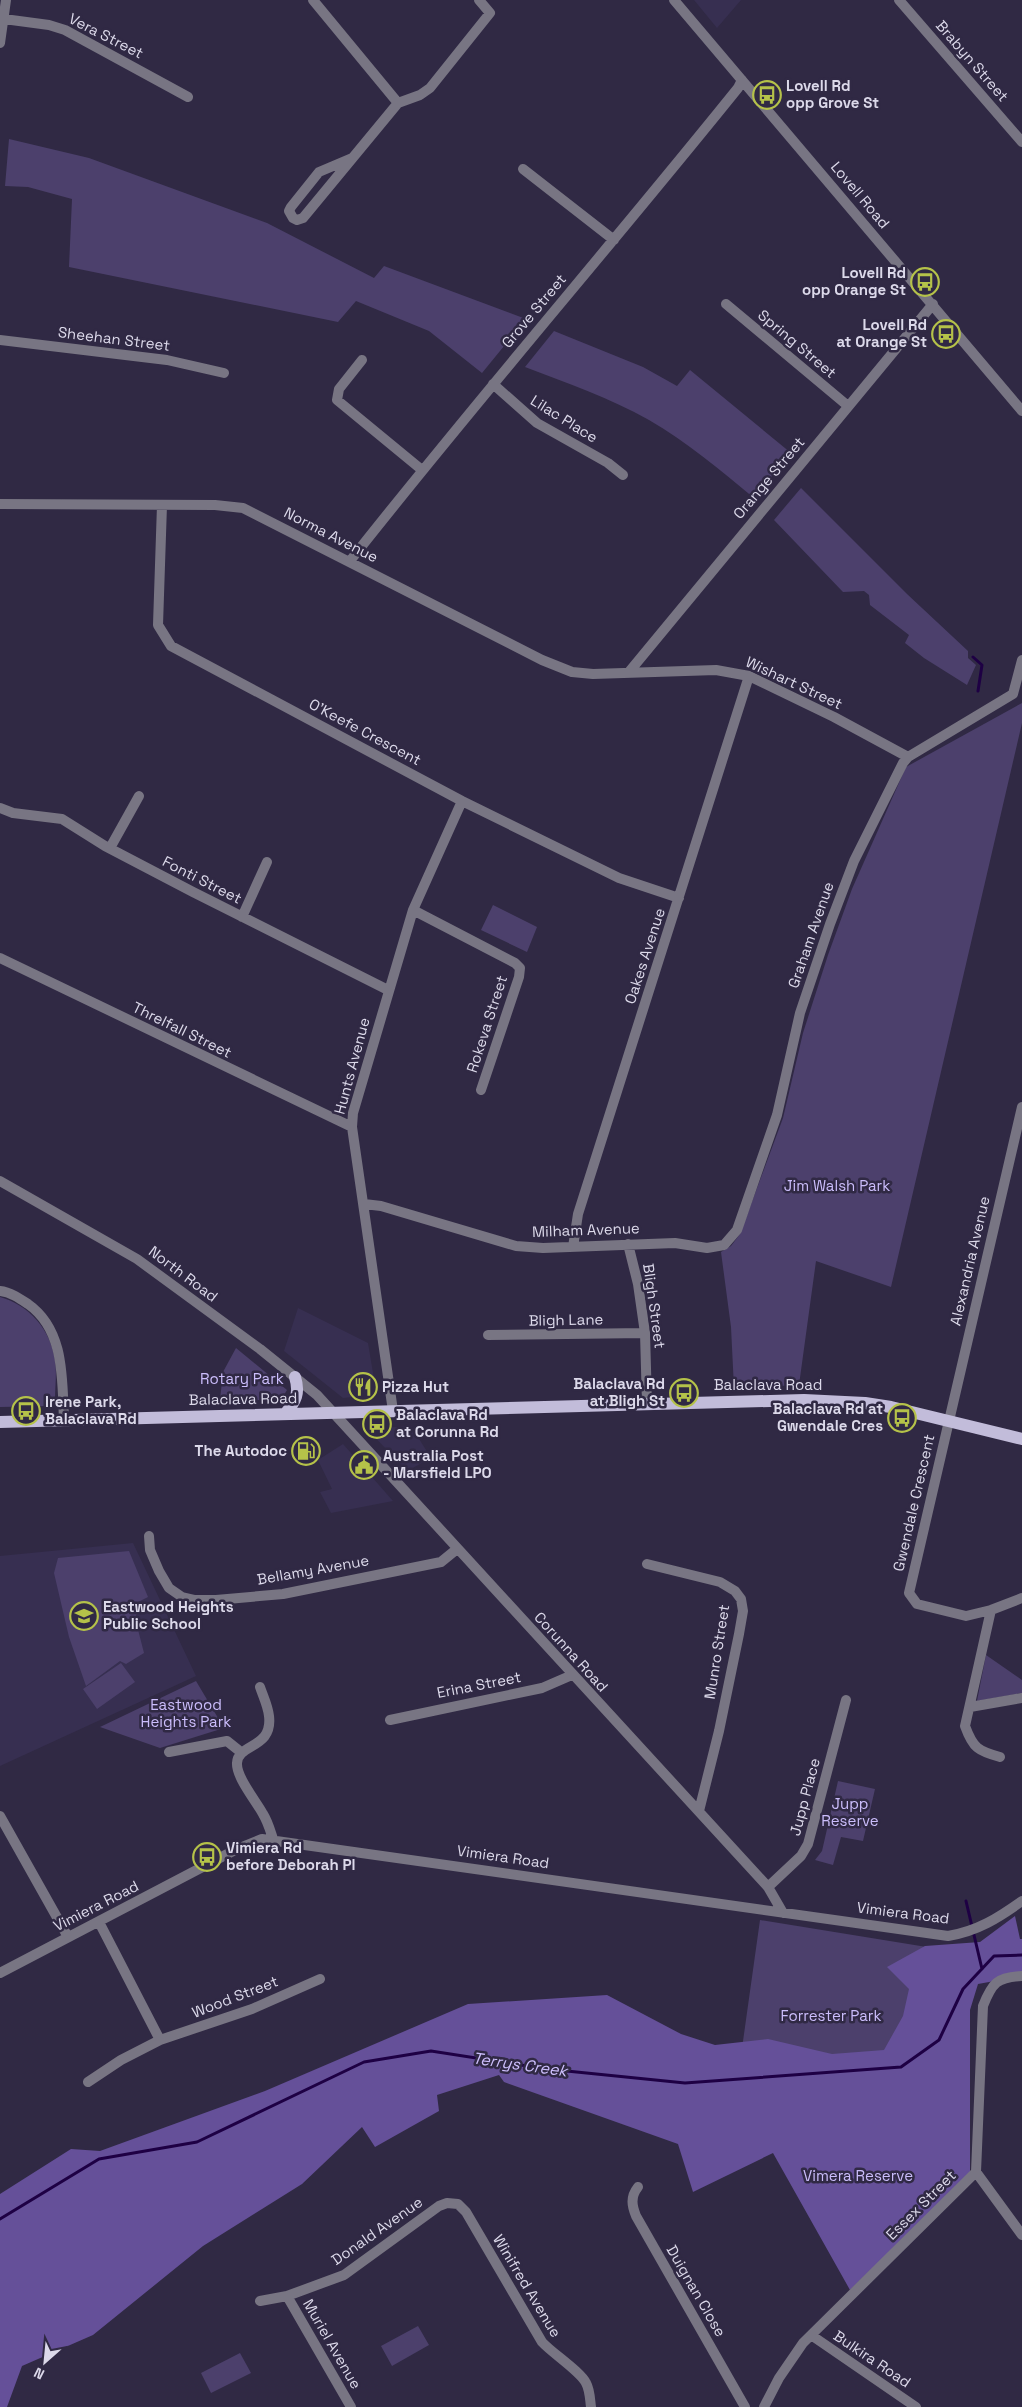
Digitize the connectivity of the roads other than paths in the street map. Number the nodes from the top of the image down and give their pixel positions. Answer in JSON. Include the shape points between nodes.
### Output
{"nodes":[{"id":1,"x":313,"y":0,"type":"edge"},
{"id":2,"x":479,"y":0,"type":"edge"},
{"id":3,"x":674,"y":0,"type":"edge"},
{"id":4,"x":899,"y":0,"type":"edge"},
{"id":5,"x":4,"y":9,"type":"edge"},
{"id":6,"x":0,"y":43,"type":"edge"},
{"id":7,"x":742,"y":80,"type":"junction"},
{"id":8,"x":188,"y":97,"type":"dead end"},
{"id":9,"x":398,"y":103,"type":"junction"},
{"id":10,"x":1022,"y":142,"type":"edge"},
{"id":11,"x":352,"y":158,"type":"junction"},
{"id":12,"x":523,"y":169,"type":"dead end"},
{"id":13,"x":614,"y":240,"type":"junction"},
{"id":14,"x":726,"y":304,"type":"dead end"},
{"id":15,"x":933,"y":304,"type":"junction"},
{"id":16,"x":0,"y":340,"type":"edge"},
{"id":17,"x":362,"y":360,"type":"dead end"},
{"id":18,"x":224,"y":373,"type":"dead end"},
{"id":19,"x":493,"y":384,"type":"junction"},
{"id":20,"x":848,"y":406,"type":"junction"},
{"id":21,"x":1022,"y":411,"type":"edge"},
{"id":22,"x":422,"y":470,"type":"junction"},
{"id":23,"x":623,"y":474,"type":"dead end"},
{"id":24,"x":0,"y":504,"type":"edge"},
{"id":25,"x":162,"y":505,"type":"junction"},
{"id":26,"x":350,"y":561,"type":"junction"},
{"id":27,"x":1022,"y":660,"type":"edge"},
{"id":28,"x":629,"y":672,"type":"junction"},
{"id":29,"x":749,"y":676,"type":"junction"},
{"id":30,"x":1018,"y":695,"type":"edge"},
{"id":31,"x":908,"y":757,"type":"junction"},
{"id":32,"x":139,"y":796,"type":"dead end"},
{"id":33,"x":462,"y":800,"type":"junction"},
{"id":34,"x":0,"y":808,"type":"edge"},
{"id":35,"x":110,"y":848,"type":"junction"},
{"id":36,"x":267,"y":862,"type":"dead end"},
{"id":37,"x":679,"y":898,"type":"junction"},
{"id":38,"x":414,"y":910,"type":"junction"},
{"id":39,"x":242,"y":917,"type":"junction"},
{"id":40,"x":0,"y":958,"type":"edge"},
{"id":41,"x":388,"y":990,"type":"junction"},
{"id":42,"x":481,"y":1090,"type":"dead end"},
{"id":43,"x":1022,"y":1107,"type":"edge"},
{"id":44,"x":352,"y":1127,"type":"junction"},
{"id":45,"x":0,"y":1181,"type":"edge"},
{"id":46,"x":364,"y":1204,"type":"junction"},
{"id":47,"x":628,"y":1244,"type":"junction"},
{"id":48,"x":573,"y":1246,"type":"junction"},
{"id":49,"x":724,"y":1246,"type":"joint"},
{"id":50,"x":0,"y":1291,"type":"edge"},
{"id":51,"x":645,"y":1333,"type":"junction"},
{"id":52,"x":488,"y":1335,"type":"dead end"},
{"id":53,"x":295,"y":1377,"type":"junction"},
{"id":54,"x":647,"y":1404,"type":"junction"},
{"id":55,"x":393,"y":1411,"type":"junction"},
{"id":56,"x":333,"y":1412,"type":"junction"},
{"id":57,"x":285,"y":1414,"type":"junction"},
{"id":58,"x":64,"y":1420,"type":"junction"},
{"id":59,"x":948,"y":1421,"type":"junction"},
{"id":60,"x":0,"y":1422,"type":"edge"},
{"id":61,"x":1022,"y":1439,"type":"edge"},
{"id":62,"x":149,"y":1536,"type":"dead end"},
{"id":63,"x":457,"y":1549,"type":"junction"},
{"id":64,"x":647,"y":1564,"type":"dead end"},
{"id":65,"x":1022,"y":1598,"type":"edge"},
{"id":66,"x":991,"y":1610,"type":"junction"},
{"id":67,"x":572,"y":1676,"type":"junction"},
{"id":68,"x":260,"y":1687,"type":"dead end"},
{"id":69,"x":1022,"y":1698,"type":"edge"},
{"id":70,"x":846,"y":1700,"type":"dead end"},
{"id":71,"x":970,"y":1707,"type":"junction"},
{"id":72,"x":390,"y":1720,"type":"dead end"},
{"id":73,"x":169,"y":1752,"type":"dead end"},
{"id":74,"x":242,"y":1752,"type":"junction"},
{"id":75,"x":1000,"y":1757,"type":"dead end"},
{"id":76,"x":699,"y":1810,"type":"junction"},
{"id":77,"x":0,"y":1816,"type":"edge"},
{"id":78,"x":273,"y":1839,"type":"junction"},
{"id":79,"x":768,"y":1887,"type":"junction"},
{"id":80,"x":1022,"y":1900,"type":"edge"},
{"id":81,"x":783,"y":1913,"type":"junction"},
{"id":82,"x":99,"y":1922,"type":"junction"},
{"id":83,"x":68,"y":1937,"type":"junction"},
{"id":84,"x":0,"y":1973,"type":"edge"},
{"id":85,"x":1022,"y":1976,"type":"edge"},
{"id":86,"x":320,"y":1979,"type":"dead end"},
{"id":87,"x":160,"y":2040,"type":"junction"},
{"id":88,"x":88,"y":2082,"type":"dead end"},
{"id":89,"x":976,"y":2172,"type":"junction"},
{"id":90,"x":638,"y":2187,"type":"dead end"},
{"id":91,"x":454,"y":2202,"type":"joint"},
{"id":92,"x":1022,"y":2235,"type":"edge"},
{"id":93,"x":287,"y":2296,"type":"junction"},
{"id":94,"x":260,"y":2301,"type":"dead end"},
{"id":95,"x":811,"y":2335,"type":"junction"},
{"id":96,"x":351,"y":2407,"type":"edge"},
{"id":97,"x":592,"y":2407,"type":"edge"},
{"id":98,"x":745,"y":2407,"type":"edge"},
{"id":99,"x":764,"y":2407,"type":"edge"},
{"id":100,"x":916,"y":2407,"type":"edge"}],
"edges":[{"from":1,"to":9,"type":"street"},
{"from":2,"to":9,"type":"street","via":[[490,13],[430,88]]},
{"from":3,"to":7,"type":"street","name":"Lovell Road"},
{"from":4,"to":10,"type":"street","name":"Brabyn Street"},
{"from":5,"to":6,"type":"street"},
{"from":5,"to":8,"type":"street","name":"Vera Street","via":[[65,30]]},
{"from":7,"to":13,"type":"street","name":"Grove Street"},
{"from":7,"to":15,"type":"street","name":"Lovell Road"},
{"from":9,"to":11,"type":"street"},
{"from":11,"to":11,"type":"street","via":[[319,172],[291,207],[290,215],[297,220],[303,218]]},
{"from":12,"to":13,"type":"street"},
{"from":13,"to":19,"type":"street","name":"Grove Street"},
{"from":14,"to":20,"type":"street","name":"Spring Street"},
{"from":15,"to":20,"type":"street","name":"Orange Street"},
{"from":15,"to":21,"type":"street","name":"Lovell Road"},
{"from":16,"to":18,"type":"street","name":"Sheehan Street","via":[[167,360]]},
{"from":17,"to":22,"type":"street","via":[[339,389],[337,400]]},
{"from":19,"to":22,"type":"street","name":"Grove Street"},
{"from":19,"to":23,"type":"street","name":"Lilac Place","via":[[537,423]]},
{"from":20,"to":28,"type":"street","name":"Orange Street"},
{"from":22,"to":26,"type":"street","name":"Grove Street"},
{"from":24,"to":25,"type":"street","name":"Norma Avenue"},
{"from":25,"to":26,"type":"street","name":"Norma Avenue","via":[[243,508]]},
{"from":25,"to":33,"type":"street","name":"O'Keefe Crescent","via":[[158,625],[171,646]]},
{"from":26,"to":28,"type":"street","name":"Norma Avenue","via":[[542,660],[572,672]]},
{"from":27,"to":30,"type":"street"},
{"from":28,"to":29,"type":"street","name":"Wishart Street","via":[[716,670]]},
{"from":29,"to":31,"type":"street","name":"Wishart Street"},
{"from":29,"to":37,"type":"street","name":"Oakes Avenue"},
{"from":30,"to":31,"type":"street"},
{"from":31,"to":49,"type":"street","name":"Graham Avenue","via":[[854,861],[832,917],[800,1013],[777,1115],[737,1230]]},
{"from":32,"to":35,"type":"street"},
{"from":33,"to":37,"type":"street","name":"O'Keefe Crescent","via":[[618,878]]},
{"from":33,"to":38,"type":"street","name":"Hunts Avenue"},
{"from":34,"to":35,"type":"street","name":"Fonti Street","via":[[13,813],[62,819]]},
{"from":35,"to":39,"type":"street","name":"Fonti Street"},
{"from":36,"to":39,"type":"street"},
{"from":37,"to":48,"type":"street","name":"Oakes Avenue","via":[[578,1214]]},
{"from":38,"to":41,"type":"street","name":"Hunts Avenue"},
{"from":38,"to":42,"type":"street","name":"Rokeva Street","via":[[520,968]]},
{"from":39,"to":41,"type":"street","name":"Fonti Street"},
{"from":40,"to":44,"type":"street","name":"Threlfall Street"},
{"from":41,"to":44,"type":"street","name":"Hunts Avenue","via":[[353,1113]]},
{"from":43,"to":59,"type":"street","name":"Alexandria Avenue"},
{"from":44,"to":46,"type":"street","name":"Hunts Avenue"},
{"from":45,"to":53,"type":"street","name":"North Road","via":[[137,1258]]},
{"from":46,"to":48,"type":"street","name":"Milham Avenue","via":[[381,1206],[516,1246]]},
{"from":46,"to":55,"type":"street","name":"Hunts Avenue"},
{"from":47,"to":48,"type":"street","name":"Milham Avenue"},
{"from":47,"to":49,"type":"street","name":"Milham Avenue"},
{"from":47,"to":51,"type":"street","name":"Bligh Street"},
{"from":50,"to":58,"type":"street","via":[[14,1295],[34,1308],[56,1339]]},
{"from":51,"to":52,"type":"street","name":"Bligh Lane"},
{"from":51,"to":54,"type":"street","name":"Bligh Street"},
{"from":53,"to":56,"type":"street","name":"North Road"},
{"from":53,"to":57,"type":"main road","via":[[298,1397]]},
{"from":54,"to":55,"type":"main road","name":"Balaclava Road"},
{"from":54,"to":59,"type":"main road","name":"Balaclava Road","via":[[826,1400],[878,1405]]},
{"from":55,"to":56,"type":"main road","name":"Balaclava Road"},
{"from":56,"to":57,"type":"main road","name":"Balaclava Road"},
{"from":56,"to":63,"type":"street","name":"Corunna Road"},
{"from":57,"to":58,"type":"main road","name":"Balaclava Road"},
{"from":58,"to":60,"type":"main road","name":"Balaclava Road"},
{"from":59,"to":61,"type":"main road","name":"Balaclava Road"},
{"from":59,"to":66,"type":"street","name":"Gwendale Crescent","via":[[909,1593],[917,1604],[966,1616]]},
{"from":62,"to":63,"type":"street","name":"Bellamy Avenue","via":[[150,1550],[170,1588],[182,1597],[196,1600],[283,1594],[441,1562]]},
{"from":63,"to":67,"type":"street","name":"Corunna Road"},
{"from":64,"to":76,"type":"street","name":"Munro Street","via":[[720,1582],[736,1591],[741,1599],[743,1611]]},
{"from":65,"to":66,"type":"street","name":"Gwendale Crescent"},
{"from":66,"to":71,"type":"street"},
{"from":67,"to":72,"type":"street","name":"Erina Street","via":[[542,1688]]},
{"from":67,"to":76,"type":"street","name":"Corunna Road"},
{"from":68,"to":74,"type":"street","via":[[269,1715],[268,1734],[260,1743]]},
{"from":69,"to":71,"type":"street"},
{"from":70,"to":79,"type":"street","name":"Jupp Place","via":[[808,1844],[802,1856]]},
{"from":71,"to":75,"type":"street","via":[[965,1726],[971,1743],[982,1752]]},
{"from":73,"to":74,"type":"street","via":[[227,1741]]},
{"from":74,"to":78,"type":"street","via":[[237,1760],[237,1771],[263,1814]]},
{"from":76,"to":79,"type":"street","name":"Corunna Road"},
{"from":77,"to":83,"type":"street"},
{"from":78,"to":81,"type":"street","name":"Vimiera Road"},
{"from":78,"to":82,"type":"street","name":"Vimiera Road","via":[[255,1840]]},
{"from":79,"to":81,"type":"street","name":"Corunna Road"},
{"from":80,"to":81,"type":"street","name":"Vimiera Road","via":[[984,1926],[948,1936]]},
{"from":82,"to":83,"type":"street","name":"Vimiera Road"},
{"from":82,"to":87,"type":"street"},
{"from":83,"to":84,"type":"street","name":"Vimiera Road"},
{"from":85,"to":89,"type":"street","name":"Essex Street","via":[[996,1982],[983,2006]]},
{"from":86,"to":87,"type":"street","name":"Wood Street","via":[[252,2009]]},
{"from":87,"to":88,"type":"street","name":"Wood Street"},
{"from":89,"to":92,"type":"street"},
{"from":89,"to":95,"type":"street","name":"Essex Street"},
{"from":90,"to":98,"type":"street","name":"Duignan Close","via":[[632,2198],[636,2216]]},
{"from":91,"to":93,"type":"street","name":"Donald Avenue","via":[[439,2206],[344,2275]]},
{"from":91,"to":97,"type":"street","name":"Winifred Avenue","via":[[466,2212],[542,2342],[587,2383]]},
{"from":93,"to":94,"type":"street","name":"Donald Avenue"},
{"from":93,"to":96,"type":"street","name":"Muriel Avenue"},
{"from":95,"to":99,"type":"street","name":"Essex Street","via":[[787,2366]]},
{"from":95,"to":100,"type":"street","name":"Bulkira Road"}]}
